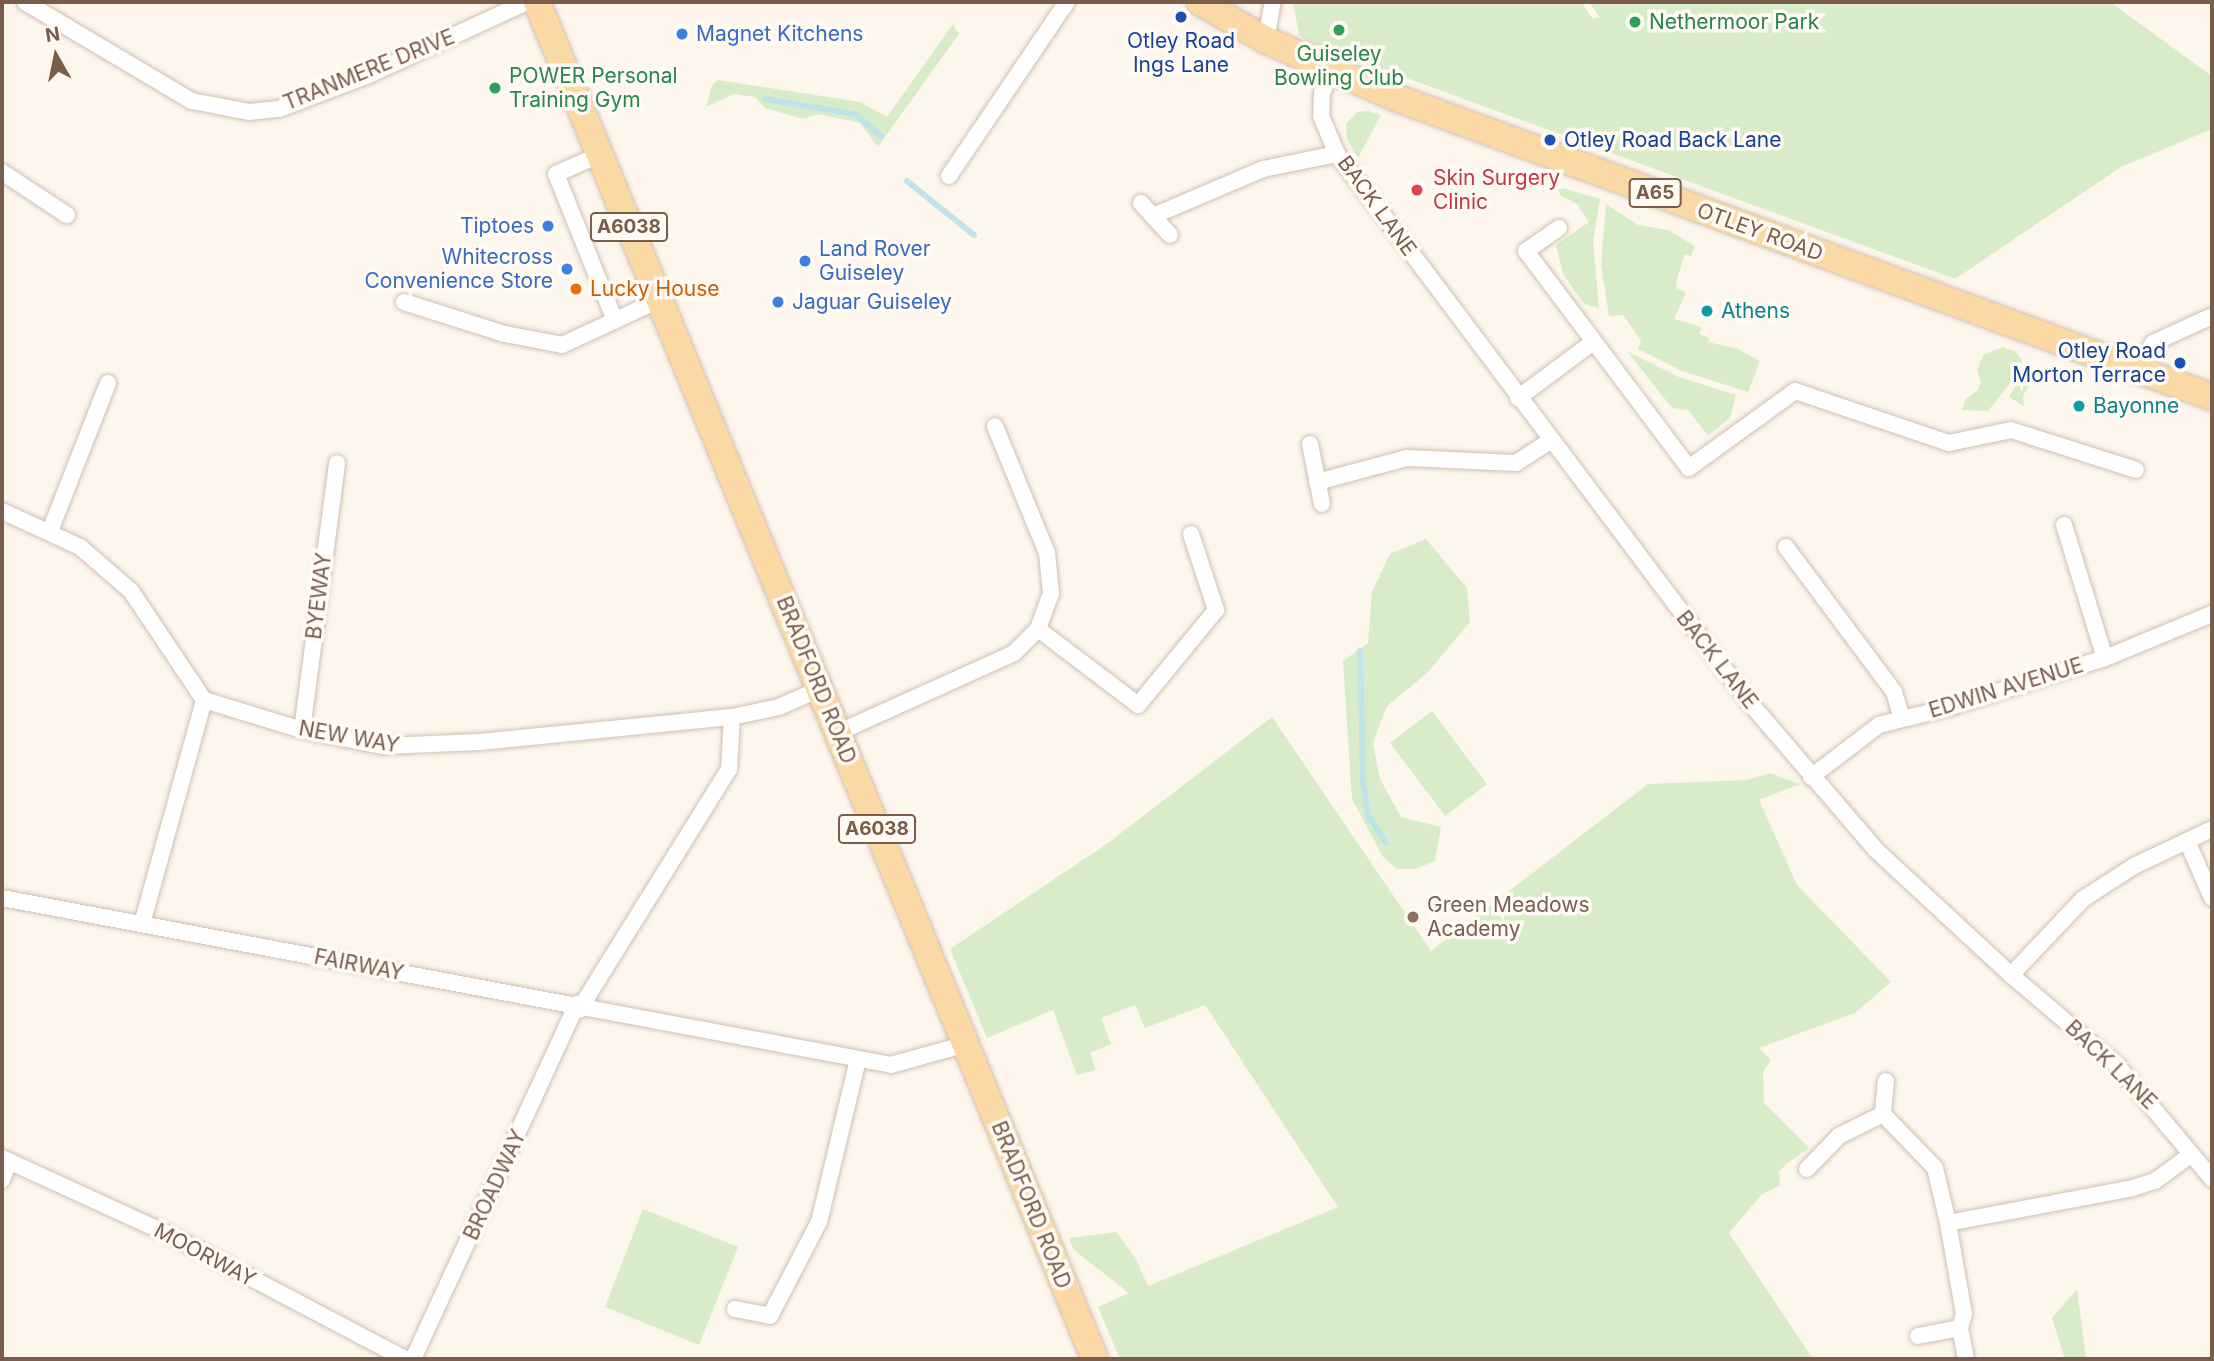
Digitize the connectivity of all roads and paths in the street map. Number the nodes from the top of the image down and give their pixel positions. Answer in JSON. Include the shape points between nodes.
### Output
{"nodes":[{"id":1,"x":25,"y":2,"type":"edge"},
{"id":2,"x":527,"y":2,"type":"edge"},
{"id":3,"x":537,"y":2,"type":"edge"},
{"id":4,"x":1066,"y":2,"type":"edge"},
{"id":5,"x":1200,"y":2,"type":"edge"},
{"id":6,"x":1273,"y":2,"type":"edge"},
{"id":7,"x":1266,"y":40,"type":"junction"},
{"id":8,"x":1331,"y":71,"type":"junction"},
{"id":9,"x":1338,"y":154,"type":"junction"},
{"id":10,"x":599,"y":155,"type":"junction"},
{"id":11,"x":2,"y":172,"type":"edge"},
{"id":12,"x":949,"y":176,"type":"dead end"},
{"id":13,"x":1141,"y":202,"type":"dead end"},
{"id":14,"x":67,"y":215,"type":"dead end"},
{"id":15,"x":1153,"y":216,"type":"junction"},
{"id":16,"x":1559,"y":228,"type":"dead end"},
{"id":17,"x":1170,"y":235,"type":"dead end"},
{"id":18,"x":659,"y":300,"type":"junction"},
{"id":19,"x":404,"y":302,"type":"dead end"},
{"id":20,"x":2212,"y":316,"type":"edge"},
{"id":21,"x":615,"y":321,"type":"junction"},
{"id":22,"x":1593,"y":342,"type":"junction"},
{"id":23,"x":2138,"y":370,"type":"junction"},
{"id":24,"x":108,"y":383,"type":"dead end"},
{"id":25,"x":2212,"y":397,"type":"edge"},
{"id":26,"x":1518,"y":398,"type":"junction"},
{"id":27,"x":995,"y":426,"type":"dead end"},
{"id":28,"x":1550,"y":441,"type":"junction"},
{"id":29,"x":1310,"y":444,"type":"dead end"},
{"id":30,"x":337,"y":463,"type":"dead end"},
{"id":31,"x":2136,"y":470,"type":"dead end"},
{"id":32,"x":1318,"y":482,"type":"junction"},
{"id":33,"x":1322,"y":504,"type":"dead end"},
{"id":34,"x":2,"y":511,"type":"edge"},
{"id":35,"x":2064,"y":525,"type":"dead end"},
{"id":36,"x":50,"y":531,"type":"junction"},
{"id":37,"x":1191,"y":534,"type":"dead end"},
{"id":38,"x":1786,"y":547,"type":"dead end"},
{"id":39,"x":2212,"y":614,"type":"edge"},
{"id":40,"x":1038,"y":629,"type":"junction"},
{"id":41,"x":2105,"y":657,"type":"junction"},
{"id":42,"x":820,"y":690,"type":"junction"},
{"id":43,"x":204,"y":700,"type":"junction"},
{"id":44,"x":732,"y":717,"type":"junction"},
{"id":45,"x":1902,"y":718,"type":"junction"},
{"id":46,"x":302,"y":730,"type":"junction"},
{"id":47,"x":837,"y":733,"type":"junction"},
{"id":48,"x":1811,"y":777,"type":"junction"},
{"id":49,"x":2212,"y":829,"type":"edge"},
{"id":50,"x":2187,"y":841,"type":"junction"},
{"id":51,"x":2,"y":898,"type":"edge"},
{"id":52,"x":2212,"y":898,"type":"edge"},
{"id":53,"x":142,"y":924,"type":"junction"},
{"id":54,"x":2011,"y":975,"type":"junction"},
{"id":55,"x":580,"y":1006,"type":"junction"},
{"id":56,"x":966,"y":1044,"type":"junction"},
{"id":57,"x":858,"y":1060,"type":"junction"},
{"id":58,"x":1886,"y":1081,"type":"dead end"},
{"id":59,"x":1883,"y":1114,"type":"junction"},
{"id":60,"x":2189,"y":1156,"type":"junction"},
{"id":61,"x":5,"y":1159,"type":"edge"},
{"id":62,"x":1807,"y":1169,"type":"dead end"},
{"id":63,"x":2212,"y":1179,"type":"edge"},
{"id":64,"x":2,"y":1180,"type":"edge"},
{"id":65,"x":1948,"y":1223,"type":"junction"},
{"id":66,"x":735,"y":1309,"type":"dead end"},
{"id":67,"x":1959,"y":1328,"type":"junction"},
{"id":68,"x":1918,"y":1336,"type":"dead end"},
{"id":69,"x":405,"y":1359,"type":"edge"},
{"id":70,"x":413,"y":1359,"type":"edge"},
{"id":71,"x":1095,"y":1359,"type":"edge"},
{"id":72,"x":1966,"y":1359,"type":"edge"}],
"edges":[{"from":1,"to":2,"type":"street","name":"TRANMERE DRIVE","via":[[192,101],[249,111],[279,108],[371,74]]},
{"from":3,"to":10,"type":"main road","name":"BRADFORD ROAD","number":"A6038"},
{"from":4,"to":12,"type":"street"},
{"from":5,"to":7,"type":"main road","name":"OTLEY ROAD","number":"A65"},
{"from":6,"to":7,"type":"street"},
{"from":7,"to":8,"type":"main road","name":"OTLEY ROAD","number":"A65"},
{"from":8,"to":9,"type":"street","name":"BACK LANE","via":[[1322,93],[1321,116]]},
{"from":8,"to":23,"type":"main road","name":"OTLEY ROAD","number":"A65","via":[[1500,138]]},
{"from":9,"to":15,"type":"street","via":[[1263,169]]},
{"from":9,"to":26,"type":"street","name":"BACK LANE"},
{"from":10,"to":18,"type":"main road","name":"BRADFORD ROAD","number":"A6038"},
{"from":10,"to":21,"type":"street","via":[[556,174]]},
{"from":11,"to":14,"type":"street"},
{"from":13,"to":15,"type":"street"},
{"from":15,"to":17,"type":"street"},
{"from":16,"to":22,"type":"street","via":[[1527,251]]},
{"from":18,"to":21,"type":"street"},
{"from":18,"to":42,"type":"main road","name":"BRADFORD ROAD","number":"A6038"},
{"from":19,"to":21,"type":"street","via":[[505,334],[562,345]]},
{"from":20,"to":23,"type":"street","via":[[2153,344]]},
{"from":22,"to":26,"type":"street"},
{"from":22,"to":31,"type":"street","via":[[1689,468],[1795,391],[1949,443],[2011,430]]},
{"from":23,"to":25,"type":"main road","name":"OTLEY ROAD","number":"A65"},
{"from":24,"to":36,"type":"street"},
{"from":26,"to":28,"type":"street","name":"BACK LANE"},
{"from":27,"to":40,"type":"street","via":[[1047,553],[1051,593]]},
{"from":28,"to":32,"type":"street","via":[[1516,463],[1407,458]]},
{"from":28,"to":48,"type":"street","name":"BACK LANE"},
{"from":29,"to":32,"type":"street"},
{"from":30,"to":46,"type":"street","name":"BYEWAY"},
{"from":32,"to":33,"type":"street"},
{"from":34,"to":36,"type":"street"},
{"from":35,"to":41,"type":"street"},
{"from":36,"to":43,"type":"street","via":[[80,547],[131,591]]},
{"from":37,"to":40,"type":"street","via":[[1216,610],[1138,705]]},
{"from":38,"to":45,"type":"street","via":[[1894,692]]},
{"from":39,"to":41,"type":"street","name":"EDWIN AVENUE"},
{"from":40,"to":47,"type":"street","via":[[1014,653]]},
{"from":41,"to":45,"type":"street","name":"EDWIN AVENUE"},
{"from":42,"to":44,"type":"street","name":"NEW WAY"},
{"from":42,"to":47,"type":"main road","name":"BRADFORD ROAD","number":"A6038"},
{"from":43,"to":46,"type":"street","name":"NEW WAY"},
{"from":43,"to":53,"type":"street"},
{"from":44,"to":46,"type":"street","name":"NEW WAY","via":[[416,747],[383,746]]},
{"from":44,"to":55,"type":"street","name":"BROADWAY","via":[[729,769]]},
{"from":45,"to":48,"type":"street","name":"EDWIN AVENUE","via":[[1866,731]]},
{"from":47,"to":56,"type":"main road","name":"BRADFORD ROAD","number":"A6038"},
{"from":48,"to":54,"type":"street","name":"BACK LANE","via":[[1888,862]]},
{"from":49,"to":50,"type":"street"},
{"from":50,"to":52,"type":"street"},
{"from":50,"to":54,"type":"street","via":[[2134,866],[2083,899]]},
{"from":51,"to":53,"type":"street","name":"FAIRWAY"},
{"from":53,"to":55,"type":"street","name":"FAIRWAY"},
{"from":54,"to":60,"type":"street","name":"BACK LANE","via":[[2116,1064],[2165,1117]]},
{"from":55,"to":57,"type":"street","name":"FAIRWAY"},
{"from":55,"to":70,"type":"street","name":"BROADWAY"},
{"from":56,"to":57,"type":"street","name":"FAIRWAY","via":[[891,1065]]},
{"from":56,"to":71,"type":"main road","name":"BRADFORD ROAD","number":"A6038"},
{"from":57,"to":66,"type":"street","via":[[819,1222],[770,1316]]},
{"from":58,"to":59,"type":"street"},
{"from":59,"to":62,"type":"street","via":[[1839,1136]]},
{"from":59,"to":65,"type":"street","via":[[1935,1168]]},
{"from":60,"to":63,"type":"street","name":"BACK LANE"},
{"from":60,"to":65,"type":"street","via":[[2155,1181],[2133,1188]]},
{"from":61,"to":64,"type":"street"},
{"from":61,"to":69,"type":"street","name":"MOORWAY","via":[[166,1233]]},
{"from":65,"to":67,"type":"street","via":[[1964,1314]]},
{"from":67,"to":68,"type":"street"},
{"from":67,"to":72,"type":"street"}]}
